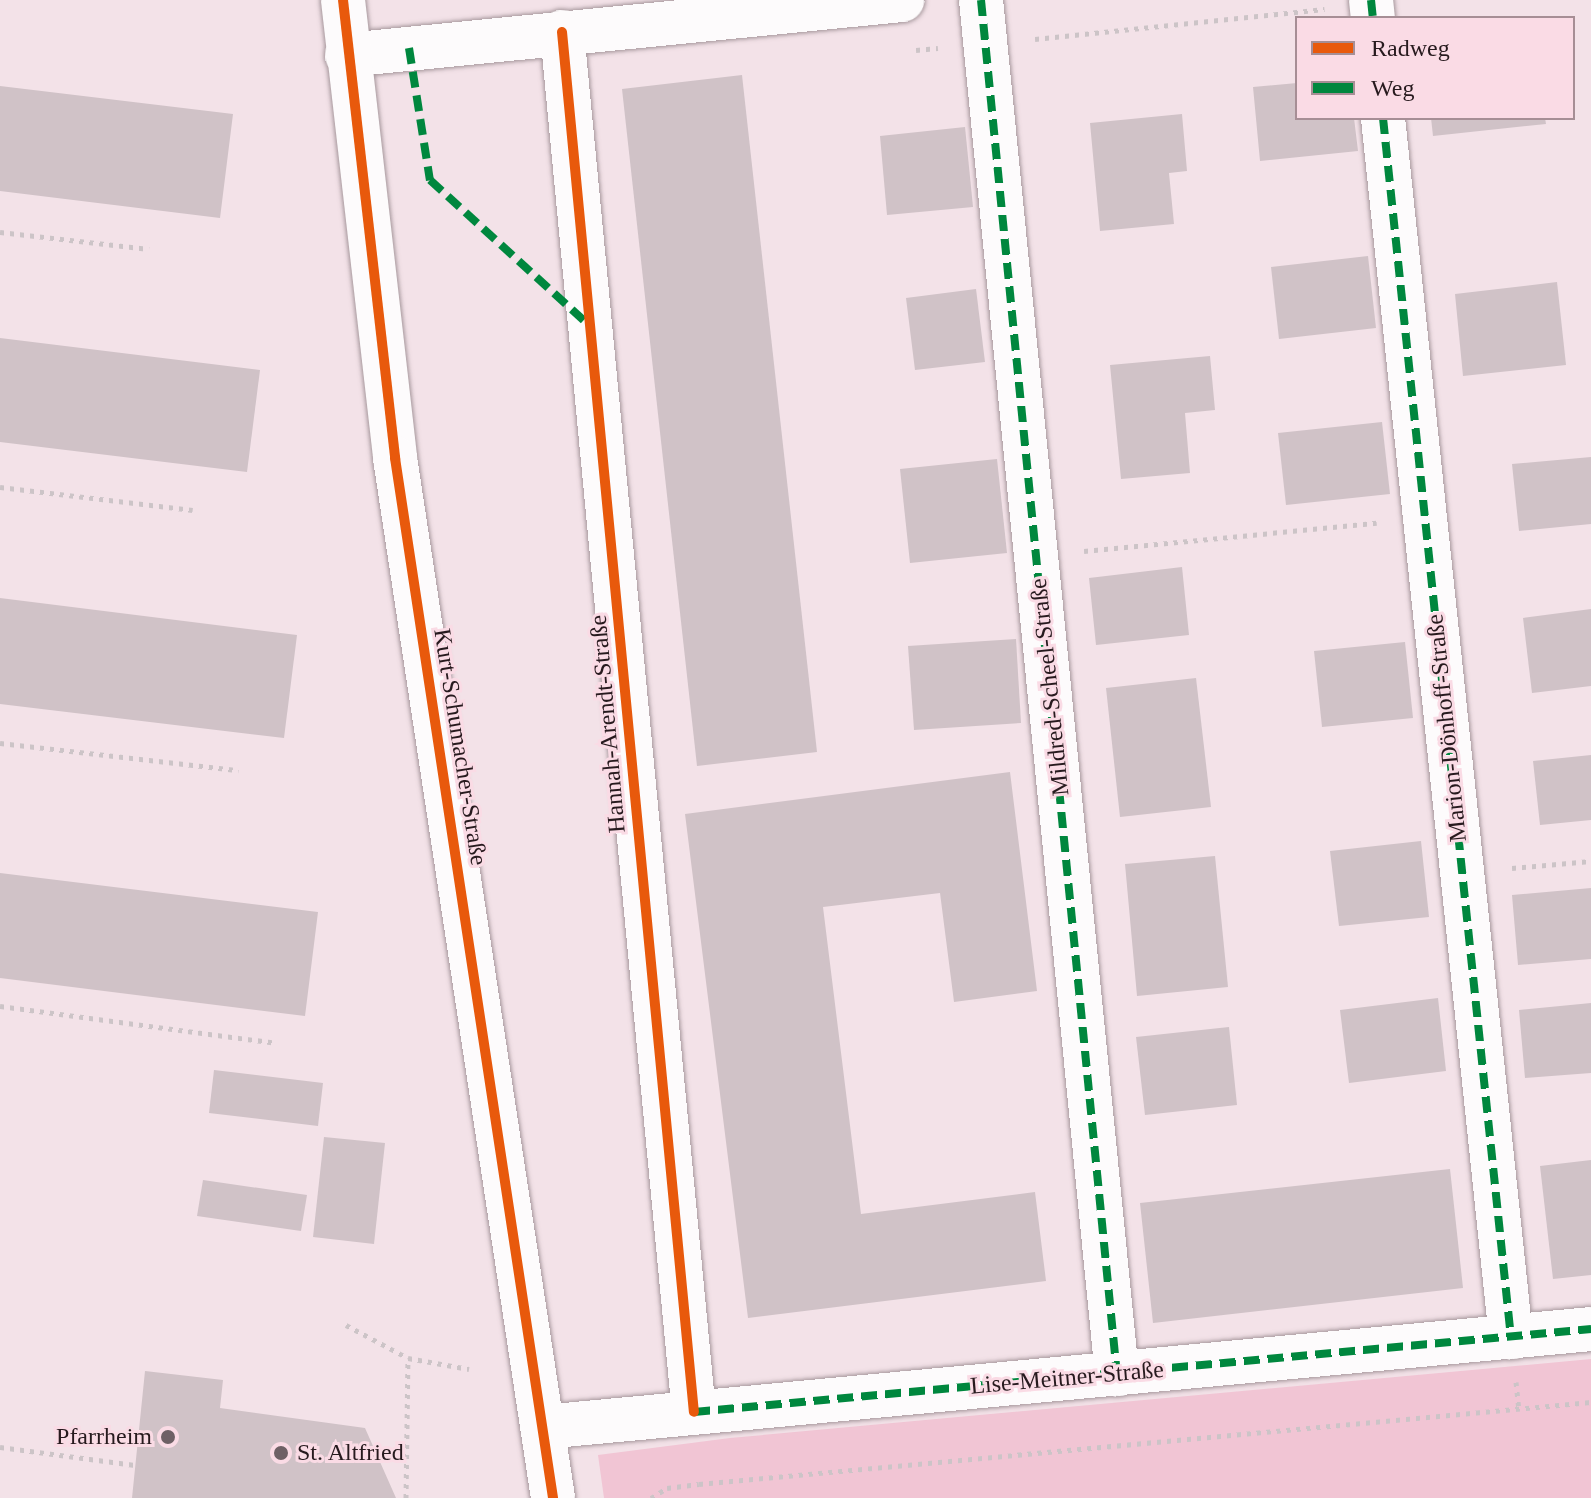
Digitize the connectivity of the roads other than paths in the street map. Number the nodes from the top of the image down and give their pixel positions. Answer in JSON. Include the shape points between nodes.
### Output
{"nodes":[{"id":1,"x":343,"y":0,"type":"edge"},
{"id":2,"x":902,"y":0,"type":"edge"},
{"id":3,"x":981,"y":0,"type":"edge"},
{"id":4,"x":562,"y":32,"type":"junction"},
{"id":5,"x":347,"y":55,"type":"junction"},
{"id":6,"x":1383,"y":120,"type":"edge"},
{"id":7,"x":1591,"y":1329,"type":"edge"},
{"id":8,"x":1511,"y":1337,"type":"junction"},
{"id":9,"x":1117,"y":1374,"type":"junction"},
{"id":10,"x":694,"y":1412,"type":"junction"},
{"id":11,"x":543,"y":1427,"type":"junction"},
{"id":12,"x":553,"y":1498,"type":"edge"}],
"edges":[{"from":1,"to":5,"type":"street","name":"Kurt-Schumacher-Straße"},
{"from":2,"to":4,"type":"street"},
{"from":3,"to":9,"type":"street","name":"Mildred-Scheel-Straße"},
{"from":4,"to":5,"type":"street"},
{"from":4,"to":10,"type":"street","name":"Hannah-Arendt-Straße"},
{"from":5,"to":11,"type":"street","name":"Kurt-Schumacher-Straße","via":[[395,458]]},
{"from":6,"to":8,"type":"street","name":"Marion-Dönhoff-Straße"},
{"from":7,"to":8,"type":"street","name":"Lise-Meitner-Straße"},
{"from":8,"to":9,"type":"street","name":"Lise-Meitner-Straße"},
{"from":9,"to":10,"type":"street","name":"Lise-Meitner-Straße"},
{"from":10,"to":11,"type":"street","name":"Lise-Meitner-Straße"},
{"from":11,"to":12,"type":"street","name":"Kurt-Schumacher-Straße"}]}
